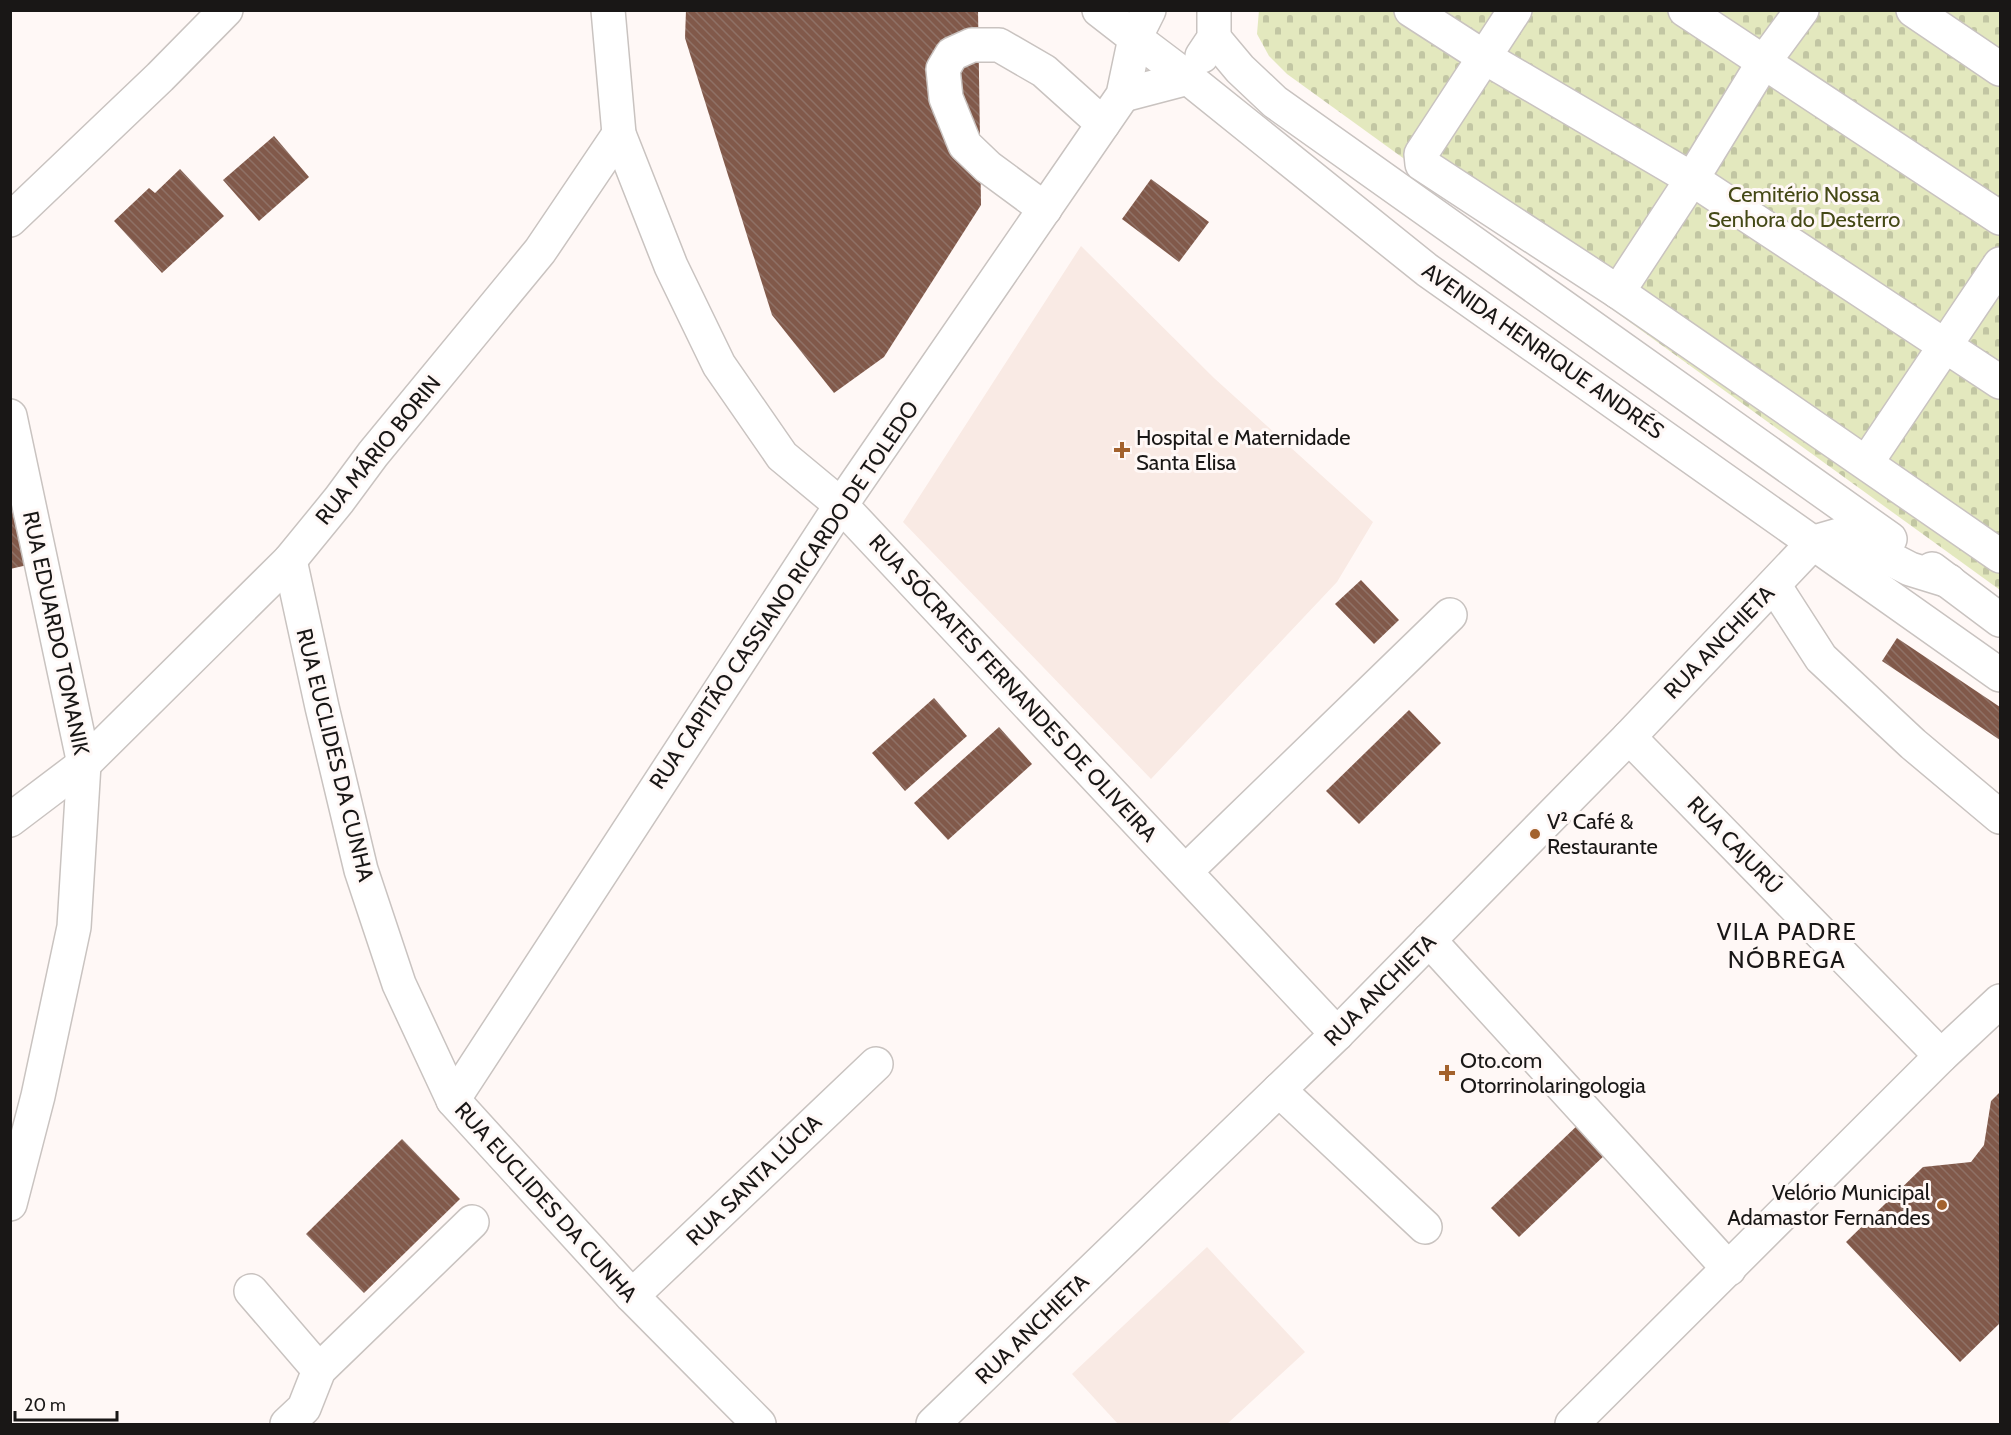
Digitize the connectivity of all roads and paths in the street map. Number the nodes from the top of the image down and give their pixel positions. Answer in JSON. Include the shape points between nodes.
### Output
{"nodes":[{"id":1,"x":226,"y":10,"type":"edge"},
{"id":2,"x":608,"y":10,"type":"edge"},
{"id":3,"x":1099,"y":10,"type":"edge"},
{"id":4,"x":1411,"y":10,"type":"edge"},
{"id":5,"x":1515,"y":10,"type":"edge"},
{"id":6,"x":1685,"y":10,"type":"edge"},
{"id":7,"x":1802,"y":10,"type":"edge"},
{"id":8,"x":1913,"y":10,"type":"edge"},
{"id":9,"x":1142,"y":24,"type":"edge"},
{"id":10,"x":1214,"y":24,"type":"edge"},
{"id":11,"x":1484,"y":57,"type":"junction"},
{"id":12,"x":1763,"y":63,"type":"junction"},
{"id":13,"x":2001,"y":69,"type":"edge"},
{"id":14,"x":1188,"y":78,"type":"junction"},
{"id":15,"x":1123,"y":95,"type":"junction"},
{"id":16,"x":1103,"y":124,"type":"junction"},
{"id":17,"x":619,"y":134,"type":"junction"},
{"id":18,"x":1692,"y":179,"type":"junction"},
{"id":19,"x":1045,"y":209,"type":"junction"},
{"id":20,"x":2001,"y":218,"type":"edge"},
{"id":21,"x":10,"y":220,"type":"edge"},
{"id":22,"x":1444,"y":222,"type":"junction"},
{"id":23,"x":2001,"y":264,"type":"edge"},
{"id":24,"x":1427,"y":270,"type":"junction"},
{"id":25,"x":1618,"y":292,"type":"junction"},
{"id":26,"x":1944,"y":345,"type":"junction"},
{"id":27,"x":2001,"y":382,"type":"edge"},
{"id":28,"x":10,"y":416,"type":"edge"},
{"id":29,"x":1867,"y":462,"type":"junction"},
{"id":30,"x":841,"y":505,"type":"junction"},
{"id":31,"x":1814,"y":542,"type":"junction"},
{"id":32,"x":2001,"y":556,"type":"edge"},
{"id":33,"x":290,"y":560,"type":"junction"},
{"id":34,"x":1949,"y":581,"type":"junction"},
{"id":35,"x":1774,"y":585,"type":"junction"},
{"id":36,"x":1450,"y":615,"type":"dead end"},
{"id":37,"x":2001,"y":620,"type":"edge"},
{"id":38,"x":2001,"y":675,"type":"edge"},
{"id":39,"x":1629,"y":737,"type":"junction"},
{"id":40,"x":84,"y":764,"type":"junction"},
{"id":41,"x":2001,"y":817,"type":"edge"},
{"id":42,"x":10,"y":819,"type":"edge"},
{"id":43,"x":1186,"y":870,"type":"junction"},
{"id":44,"x":1429,"y":940,"type":"junction"},
{"id":45,"x":2001,"y":1001,"type":"edge"},
{"id":46,"x":1337,"y":1034,"type":"junction"},
{"id":47,"x":1941,"y":1056,"type":"junction"},
{"id":48,"x":876,"y":1064,"type":"dead end"},
{"id":49,"x":1280,"y":1090,"type":"junction"},
{"id":50,"x":453,"y":1100,"type":"junction"},
{"id":51,"x":10,"y":1204,"type":"edge"},
{"id":52,"x":472,"y":1222,"type":"dead end"},
{"id":53,"x":1425,"y":1227,"type":"dead end"},
{"id":54,"x":1728,"y":1269,"type":"junction"},
{"id":55,"x":251,"y":1291,"type":"dead end"},
{"id":56,"x":632,"y":1296,"type":"junction"},
{"id":57,"x":319,"y":1370,"type":"junction"},
{"id":58,"x":1583,"y":1421,"type":"edge"},
{"id":59,"x":287,"y":1425,"type":"edge"},
{"id":60,"x":759,"y":1425,"type":"edge"},
{"id":61,"x":933,"y":1425,"type":"edge"}],
"edges":[{"from":1,"to":21,"type":"street"},
{"from":2,"to":17,"type":"street"},
{"from":3,"to":9,"type":"street","name":"AVENIDA HENRIQUE ANDRÉS"},
{"from":4,"to":11,"type":"street"},
{"from":5,"to":11,"type":"street"},
{"from":6,"to":12,"type":"street"},
{"from":7,"to":12,"type":"street"},
{"from":8,"to":13,"type":"street"},
{"from":9,"to":14,"type":"street","name":"AVENIDA HENRIQUE ANDRÉS"},
{"from":9,"to":15,"type":"street","name":"RUA CAPITÃO CASSIANO RICARDO DE TOLEDO"},
{"from":10,"to":14,"type":"street"},
{"from":10,"to":22,"type":"street","name":"AVENIDA HENRIQUE ANDRÉS","via":[[1240,69],[1275,102]]},
{"from":11,"to":18,"type":"street"},
{"from":11,"to":25,"type":"street","via":[[1421,154],[1422,164]]},
{"from":12,"to":18,"type":"street"},
{"from":12,"to":20,"type":"street"},
{"from":14,"to":15,"type":"street"},
{"from":14,"to":24,"type":"street","name":"AVENIDA HENRIQUE ANDRÉS"},
{"from":15,"to":16,"type":"street","name":"RUA CAPITÃO CASSIANO RICARDO DE TOLEDO"},
{"from":16,"to":19,"type":"street","name":"RUA CAPITÃO CASSIANO RICARDO DE TOLEDO"},
{"from":16,"to":19,"type":"street","via":[[1044,71],[999,45],[972,45],[952,54],[943,69],[946,98],[965,145]]},
{"from":17,"to":30,"type":"street","name":"RUA SÓCRATES FERNANDES DE OLIVEIRA","via":[[671,266],[719,365],[782,456]]},
{"from":17,"to":33,"type":"street","name":"RUA MÁRIO BORIN","via":[[540,251]]},
{"from":18,"to":25,"type":"street"},
{"from":18,"to":26,"type":"street"},
{"from":19,"to":30,"type":"street","name":"RUA CAPITÃO CASSIANO RICARDO DE TOLEDO"},
{"from":22,"to":24,"type":"street","via":[[1425,230],[1418,244]]},
{"from":22,"to":34,"type":"street","name":"AVENIDA HENRIQUE ANDRÉS"},
{"from":23,"to":26,"type":"street"},
{"from":24,"to":31,"type":"street","name":"AVENIDA HENRIQUE ANDRÉS"},
{"from":25,"to":29,"type":"street"},
{"from":26,"to":27,"type":"street"},
{"from":26,"to":29,"type":"street"},
{"from":28,"to":40,"type":"street","name":"RUA EDUARDO TOMANIK"},
{"from":29,"to":32,"type":"street"},
{"from":30,"to":43,"type":"street","name":"RUA SÓCRATES FERNANDES DE OLIVEIRA"},
{"from":30,"to":50,"type":"street","name":"RUA CAPITÃO CASSIANO RICARDO DE TOLEDO"},
{"from":31,"to":34,"type":"street","via":[[1842,534],[1910,569]]},
{"from":31,"to":35,"type":"street","name":"RUA ANCHIETA"},
{"from":31,"to":38,"type":"street","name":"AVENIDA HENRIQUE ANDRÉS"},
{"from":33,"to":40,"type":"street","name":"RUA MÁRIO BORIN"},
{"from":33,"to":50,"type":"street","name":"RUA EUCLIDES DA CUNHA","via":[[361,870],[399,984]]},
{"from":34,"to":37,"type":"street","name":"AVENIDA HENRIQUE ANDRÉS"},
{"from":35,"to":39,"type":"street","name":"RUA ANCHIETA"},
{"from":35,"to":41,"type":"street","via":[[1821,658],[1913,744]]},
{"from":36,"to":43,"type":"street"},
{"from":39,"to":44,"type":"street","name":"RUA ANCHIETA"},
{"from":39,"to":47,"type":"street","name":"RUA CAJURÚ"},
{"from":40,"to":42,"type":"street","name":"RUA MÁRIO BORIN"},
{"from":40,"to":51,"type":"street","name":"RUA EDUARDO TOMANIK","via":[[74,927]]},
{"from":43,"to":46,"type":"street","name":"RUA SÓCRATES FERNANDES DE OLIVEIRA"},
{"from":44,"to":46,"type":"street","name":"RUA ANCHIETA"},
{"from":44,"to":54,"type":"street"},
{"from":45,"to":47,"type":"street"},
{"from":46,"to":49,"type":"street","name":"RUA ANCHIETA"},
{"from":47,"to":54,"type":"street"},
{"from":48,"to":56,"type":"street","name":"RUA SANTA LÚCIA"},
{"from":49,"to":53,"type":"street"},
{"from":49,"to":61,"type":"street","name":"RUA ANCHIETA"},
{"from":50,"to":56,"type":"street","name":"RUA EUCLIDES DA CUNHA"},
{"from":52,"to":57,"type":"street"},
{"from":54,"to":58,"type":"street"},
{"from":55,"to":57,"type":"street"},
{"from":56,"to":60,"type":"street","name":"RUA EUCLIDES DA CUNHA"},
{"from":57,"to":59,"type":"street","via":[[304,1408]]}]}
